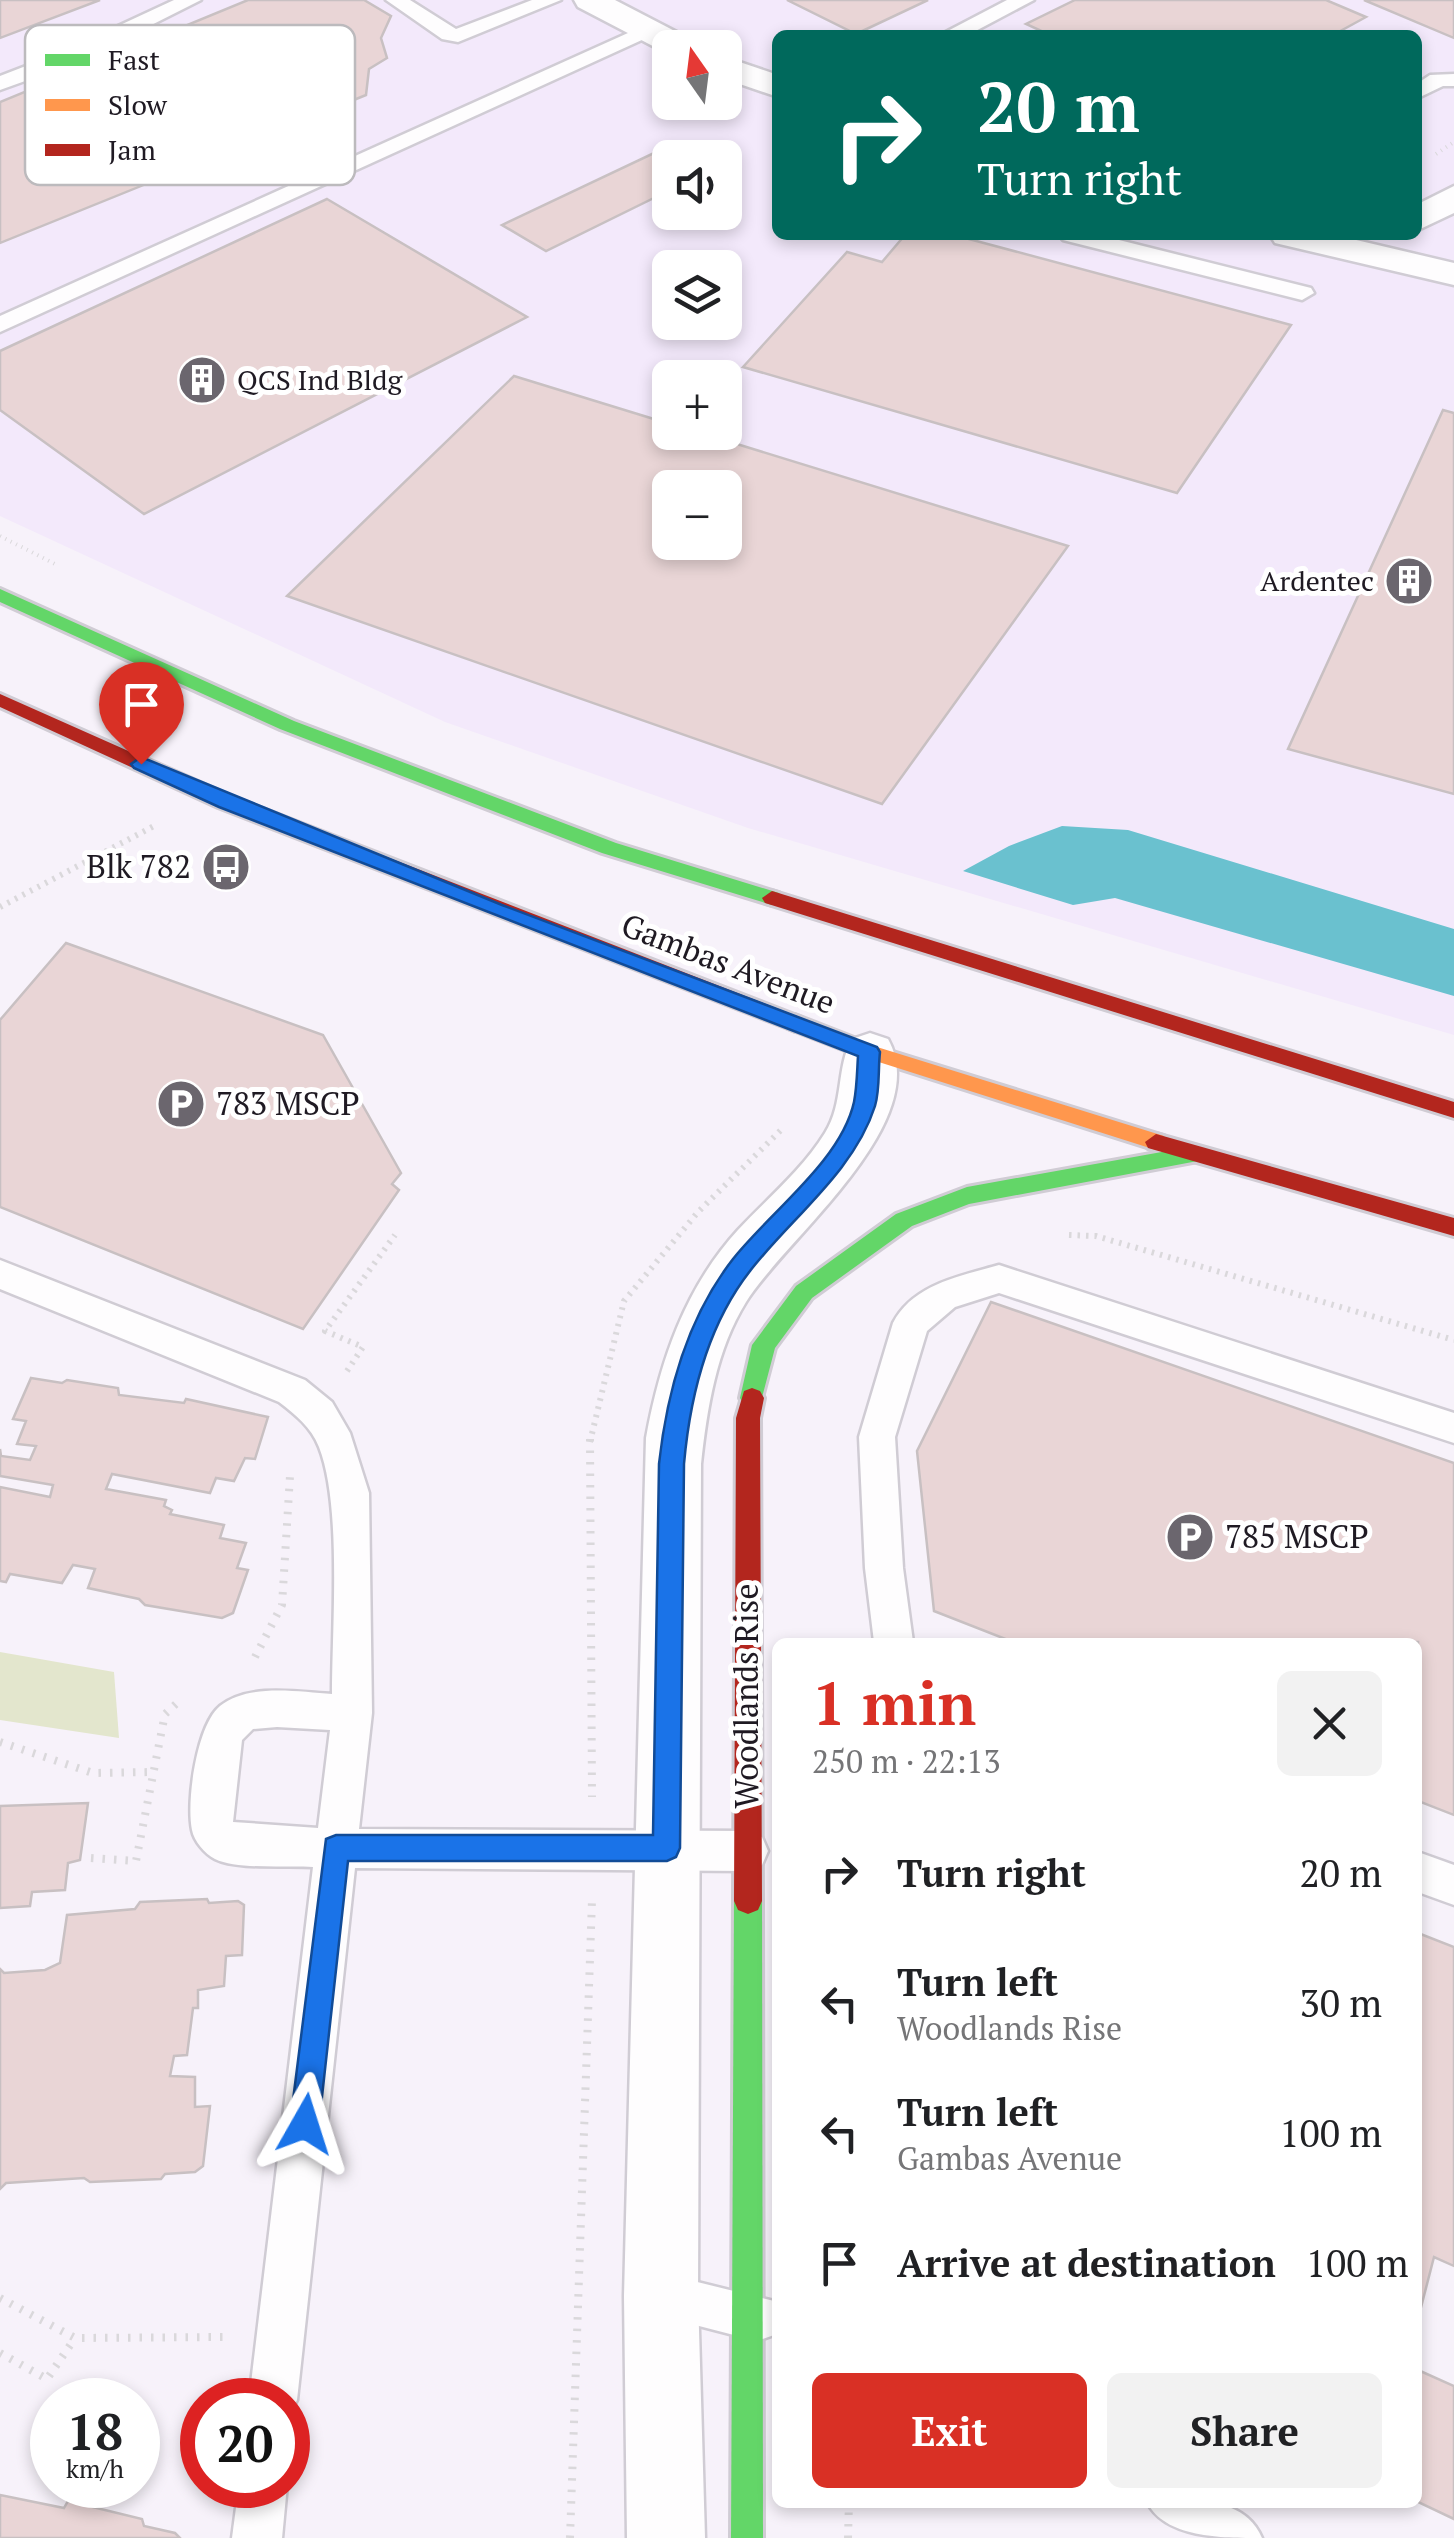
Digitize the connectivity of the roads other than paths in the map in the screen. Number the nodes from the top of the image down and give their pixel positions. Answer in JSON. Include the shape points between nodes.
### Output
{"nodes":[{"id":1,"x":191,"y":0,"type":"edge"},
{"id":2,"x":396,"y":0,"type":"edge"},
{"id":3,"x":551,"y":0,"type":"edge"},
{"id":4,"x":590,"y":0,"type":"edge"},
{"id":5,"x":1024,"y":0,"type":"edge"},
{"id":6,"x":138,"y":25,"type":"edge"},
{"id":7,"x":648,"y":30,"type":"junction"},
{"id":8,"x":962,"y":30,"type":"edge"},
{"id":9,"x":652,"y":32,"type":"edge"},
{"id":10,"x":742,"y":73,"type":"edge"},
{"id":11,"x":25,"y":74,"type":"edge"},
{"id":12,"x":1454,"y":80,"type":"edge"},
{"id":13,"x":0,"y":83,"type":"edge"},
{"id":14,"x":772,"y":85,"type":"edge"},
{"id":15,"x":1422,"y":90,"type":"edge"},
{"id":16,"x":355,"y":163,"type":"edge"},
{"id":17,"x":308,"y":185,"type":"edge"},
{"id":18,"x":1454,"y":197,"type":"edge"},
{"id":19,"x":1422,"y":217,"type":"edge"},
{"id":20,"x":1091,"y":240,"type":"edge"},
{"id":21,"x":1336,"y":240,"type":"edge"},
{"id":22,"x":1375,"y":244,"type":"edge"},
{"id":23,"x":1454,"y":274,"type":"edge"},
{"id":24,"x":1302,"y":294,"type":"dead end"},
{"id":25,"x":0,"y":325,"type":"edge"},
{"id":26,"x":0,"y":595,"type":"edge"},
{"id":27,"x":0,"y":700,"type":"edge"},
{"id":28,"x":870,"y":1052,"type":"junction"},
{"id":29,"x":1454,"y":1110,"type":"edge"},
{"id":30,"x":1196,"y":1154,"type":"junction"},
{"id":31,"x":1454,"y":1227,"type":"edge"},
{"id":32,"x":0,"y":1274,"type":"edge"},
{"id":33,"x":1454,"y":1428,"type":"edge"},
{"id":34,"x":893,"y":1638,"type":"edge"},
{"id":35,"x":352,"y":1712,"type":"junction"},
{"id":36,"x":336,"y":1848,"type":"junction"},
{"id":37,"x":667,"y":1848,"type":"junction"},
{"id":38,"x":747,"y":1851,"type":"junction"},
{"id":39,"x":1422,"y":1873,"type":"edge"},
{"id":40,"x":1454,"y":1885,"type":"edge"},
{"id":41,"x":662,"y":2296,"type":"junction"},
{"id":42,"x":761,"y":2320,"type":"edge"},
{"id":43,"x":276,"y":2378,"type":"edge"},
{"id":44,"x":260,"y":2508,"type":"edge"},
{"id":45,"x":1182,"y":2508,"type":"edge"},
{"id":46,"x":257,"y":2538,"type":"edge"},
{"id":47,"x":666,"y":2538,"type":"edge"},
{"id":48,"x":747,"y":2538,"type":"edge"},
{"id":49,"x":1236,"y":2538,"type":"edge"}],
"edges":[{"from":1,"to":6,"type":"lane"},
{"from":2,"to":3,"type":"lane","via":[[458,36]]},
{"from":4,"to":7,"type":"street"},
{"from":5,"to":8,"type":"lane"},
{"from":7,"to":9,"type":"street"},
{"from":7,"to":16,"type":"lane"},
{"from":10,"to":14,"type":"street"},
{"from":11,"to":13,"type":"lane"},
{"from":12,"to":15,"type":"lane"},
{"from":17,"to":25,"type":"lane"},
{"from":18,"to":19,"type":"street"},
{"from":20,"to":24,"type":"lane"},
{"from":21,"to":22,"type":"street"},
{"from":22,"to":23,"type":"street"},
{"from":26,"to":29,"type":"main road","via":[[287,725],[609,848]]},
{"from":27,"to":28,"type":"main road","name":"Gambas Avenue","via":[[226,802]]},
{"from":28,"to":30,"type":"main road","name":"Gambas Avenue"},
{"from":28,"to":37,"type":"street","via":[[864,1106],[798,1205],[741,1265],[706,1323],[678,1407]]},
{"from":30,"to":31,"type":"main road","name":"Gambas Avenue"},
{"from":30,"to":38,"type":"main road","name":"Woodlands Rise","via":[[967,1196],[904,1220],[804,1292],[764,1345],[748,1418]]},
{"from":32,"to":35,"type":"lane","via":[[292,1391],[319,1413],[338,1444],[350,1493]]},
{"from":33,"to":34,"type":"lane","via":[[999,1279],[944,1296],[911,1323],[877,1436]]},
{"from":35,"to":36,"type":"lane"},
{"from":35,"to":36,"type":"lane","via":[[252,1708],[234,1715],[221,1730],[214,1770],[212,1829],[225,1842]]},
{"from":36,"to":37,"type":"lane"},
{"from":36,"to":43,"type":"lane"},
{"from":37,"to":38,"type":"lane"},
{"from":37,"to":41,"type":"street"},
{"from":38,"to":42,"type":"main road","name":"Woodlands Rise"},
{"from":39,"to":40,"type":"lane"},
{"from":41,"to":42,"type":"lane"},
{"from":41,"to":47,"type":"street"},
{"from":42,"to":48,"type":"main road","name":"Woodlands Rise"},
{"from":44,"to":46,"type":"lane"},
{"from":45,"to":49,"type":"lane"}]}
